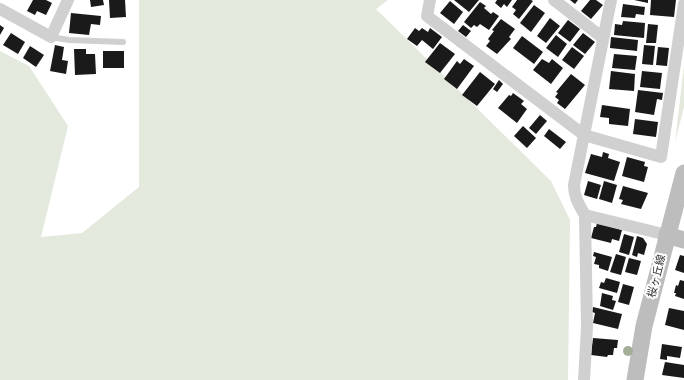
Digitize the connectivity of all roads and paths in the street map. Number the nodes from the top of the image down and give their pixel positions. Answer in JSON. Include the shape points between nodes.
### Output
{"nodes":[{"id":1,"x":68,"y":0,"type":"edge"},
{"id":2,"x":430,"y":0,"type":"edge"},
{"id":3,"x":554,"y":0,"type":"edge"},
{"id":4,"x":611,"y":0,"type":"edge"},
{"id":5,"x":684,"y":4,"type":"edge"},
{"id":6,"x":0,"y":9,"type":"edge"},
{"id":7,"x":51,"y":37,"type":"junction"},
{"id":8,"x":603,"y":38,"type":"junction"},
{"id":9,"x":123,"y":42,"type":"dead end"},
{"id":10,"x":584,"y":135,"type":"junction"},
{"id":11,"x":684,"y":173,"type":"edge"},
{"id":12,"x":585,"y":215,"type":"junction"},
{"id":13,"x":666,"y":235,"type":"junction"},
{"id":14,"x":684,"y":240,"type":"edge"},
{"id":15,"x":584,"y":380,"type":"edge"},
{"id":16,"x":635,"y":380,"type":"edge"}],
"edges":[{"from":1,"to":7,"type":"street"},
{"from":2,"to":10,"type":"street","via":[[427,16]]},
{"from":3,"to":8,"type":"street"},
{"from":4,"to":8,"type":"street"},
{"from":5,"to":10,"type":"street","via":[[661,157]]},
{"from":6,"to":7,"type":"street"},
{"from":7,"to":9,"type":"lane"},
{"from":8,"to":10,"type":"street"},
{"from":10,"to":12,"type":"street","via":[[574,185],[576,200]]},
{"from":11,"to":13,"type":"street","name":"桜ヶ丘線"},
{"from":12,"to":13,"type":"street"},
{"from":12,"to":15,"type":"street","via":[[587,327]]},
{"from":13,"to":14,"type":"street"},
{"from":13,"to":16,"type":"street","name":"桜ヶ丘線","via":[[644,326]]}]}
